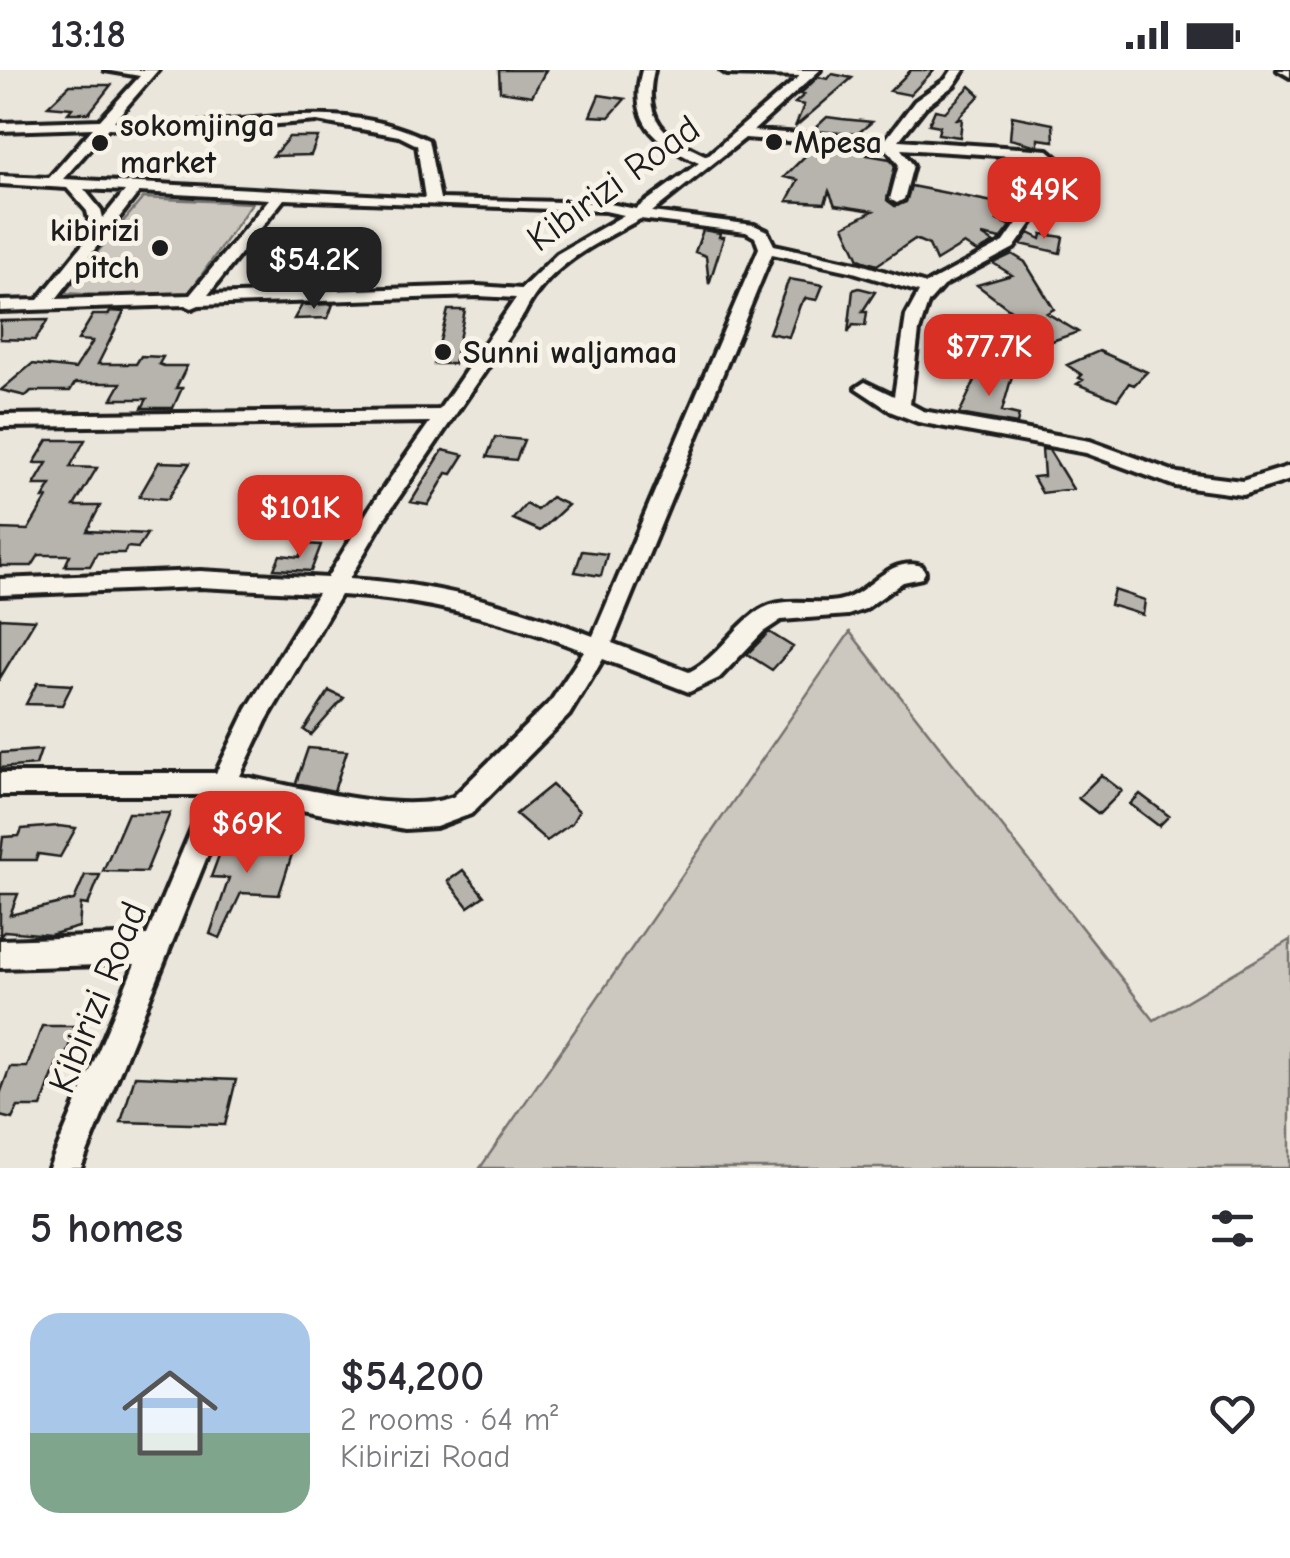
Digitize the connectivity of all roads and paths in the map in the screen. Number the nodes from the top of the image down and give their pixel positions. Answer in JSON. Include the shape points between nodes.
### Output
{"nodes":[{"id":1,"x":111,"y":70,"type":"edge"},
{"id":2,"x":648,"y":70,"type":"edge"},
{"id":3,"x":727,"y":70,"type":"edge"},
{"id":4,"x":958,"y":70,"type":"edge"},
{"id":5,"x":151,"y":71,"type":"edge"},
{"id":6,"x":812,"y":71,"type":"edge"},
{"id":7,"x":106,"y":124,"type":"junction"},
{"id":8,"x":0,"y":126,"type":"edge"},
{"id":9,"x":739,"y":134,"type":"junction"},
{"id":10,"x":890,"y":143,"type":"junction"},
{"id":11,"x":708,"y":162,"type":"junction"},
{"id":12,"x":0,"y":180,"type":"edge"},
{"id":13,"x":53,"y":182,"type":"junction"},
{"id":14,"x":71,"y":183,"type":"junction"},
{"id":15,"x":134,"y":189,"type":"junction"},
{"id":16,"x":281,"y":194,"type":"junction"},
{"id":17,"x":897,"y":199,"type":"dead end"},
{"id":18,"x":433,"y":203,"type":"junction"},
{"id":19,"x":641,"y":215,"type":"junction"},
{"id":20,"x":99,"y":232,"type":"junction"},
{"id":21,"x":768,"y":248,"type":"junction"},
{"id":22,"x":928,"y":290,"type":"junction"},
{"id":23,"x":523,"y":294,"type":"junction"},
{"id":24,"x":192,"y":303,"type":"junction"},
{"id":25,"x":43,"y":305,"type":"junction"},
{"id":26,"x":0,"y":306,"type":"edge"},
{"id":27,"x":865,"y":388,"type":"dead end"},
{"id":28,"x":899,"y":408,"type":"junction"},
{"id":29,"x":444,"y":416,"type":"junction"},
{"id":30,"x":0,"y":422,"type":"edge"},
{"id":31,"x":1290,"y":473,"type":"edge"},
{"id":32,"x":914,"y":572,"type":"dead end"},
{"id":33,"x":332,"y":583,"type":"junction"},
{"id":34,"x":0,"y":587,"type":"edge"},
{"id":35,"x":600,"y":645,"type":"junction"},
{"id":36,"x":0,"y":784,"type":"edge"},
{"id":37,"x":223,"y":784,"type":"junction"},
{"id":38,"x":154,"y":949,"type":"junction"},
{"id":39,"x":0,"y":954,"type":"edge"},
{"id":40,"x":66,"y":1168,"type":"edge"}],
"edges":[{"from":1,"to":5,"type":"street"},
{"from":2,"to":11,"type":"street","via":[[643,96],[662,140]]},
{"from":3,"to":6,"type":"street"},
{"from":4,"to":10,"type":"street"},
{"from":5,"to":7,"type":"street"},
{"from":6,"to":9,"type":"street","name":"Kibirizi Road"},
{"from":7,"to":8,"type":"street"},
{"from":7,"to":13,"type":"street"},
{"from":7,"to":18,"type":"street","via":[[177,128],[317,117],[403,133],[423,143]]},
{"from":9,"to":10,"type":"street"},
{"from":9,"to":11,"type":"street","name":"Kibirizi Road"},
{"from":10,"to":17,"type":"street","via":[[906,165]]},
{"from":10,"to":22,"type":"street","via":[[1048,154],[1058,165],[1058,176],[1008,246]]},
{"from":11,"to":19,"type":"street","name":"Kibirizi Road"},
{"from":12,"to":13,"type":"street"},
{"from":13,"to":14,"type":"street"},
{"from":14,"to":15,"type":"street"},
{"from":14,"to":20,"type":"street","via":[[94,210]]},
{"from":15,"to":16,"type":"street"},
{"from":15,"to":20,"type":"street"},
{"from":16,"to":18,"type":"street"},
{"from":16,"to":24,"type":"street"},
{"from":18,"to":19,"type":"street","via":[[585,206]]},
{"from":19,"to":21,"type":"street","via":[[750,228]]},
{"from":19,"to":23,"type":"street","name":"Kibirizi Road","via":[[564,258]]},
{"from":20,"to":25,"type":"street"},
{"from":21,"to":22,"type":"street"},
{"from":21,"to":35,"type":"street"},
{"from":22,"to":28,"type":"street","via":[[909,342]]},
{"from":23,"to":24,"type":"street"},
{"from":23,"to":29,"type":"street","name":"Kibirizi Road"},
{"from":24,"to":25,"type":"street"},
{"from":25,"to":26,"type":"street"},
{"from":27,"to":28,"type":"street"},
{"from":28,"to":31,"type":"street","via":[[963,427],[1090,447],[1175,480],[1243,488]]},
{"from":29,"to":30,"type":"street"},
{"from":29,"to":33,"type":"street","name":"Kibirizi Road"},
{"from":32,"to":35,"type":"street","via":[[894,574],[850,606],[781,610],[713,670],[689,682]]},
{"from":33,"to":34,"type":"street","via":[[200,579]]},
{"from":33,"to":35,"type":"street","via":[[447,598]]},
{"from":33,"to":37,"type":"street","name":"Kibirizi Road"},
{"from":35,"to":37,"type":"street","via":[[560,708],[462,806],[405,817]]},
{"from":36,"to":37,"type":"street"},
{"from":37,"to":38,"type":"street","name":"Kibirizi Road"},
{"from":38,"to":39,"type":"street"},
{"from":38,"to":40,"type":"street","name":"Kibirizi Road"}]}
